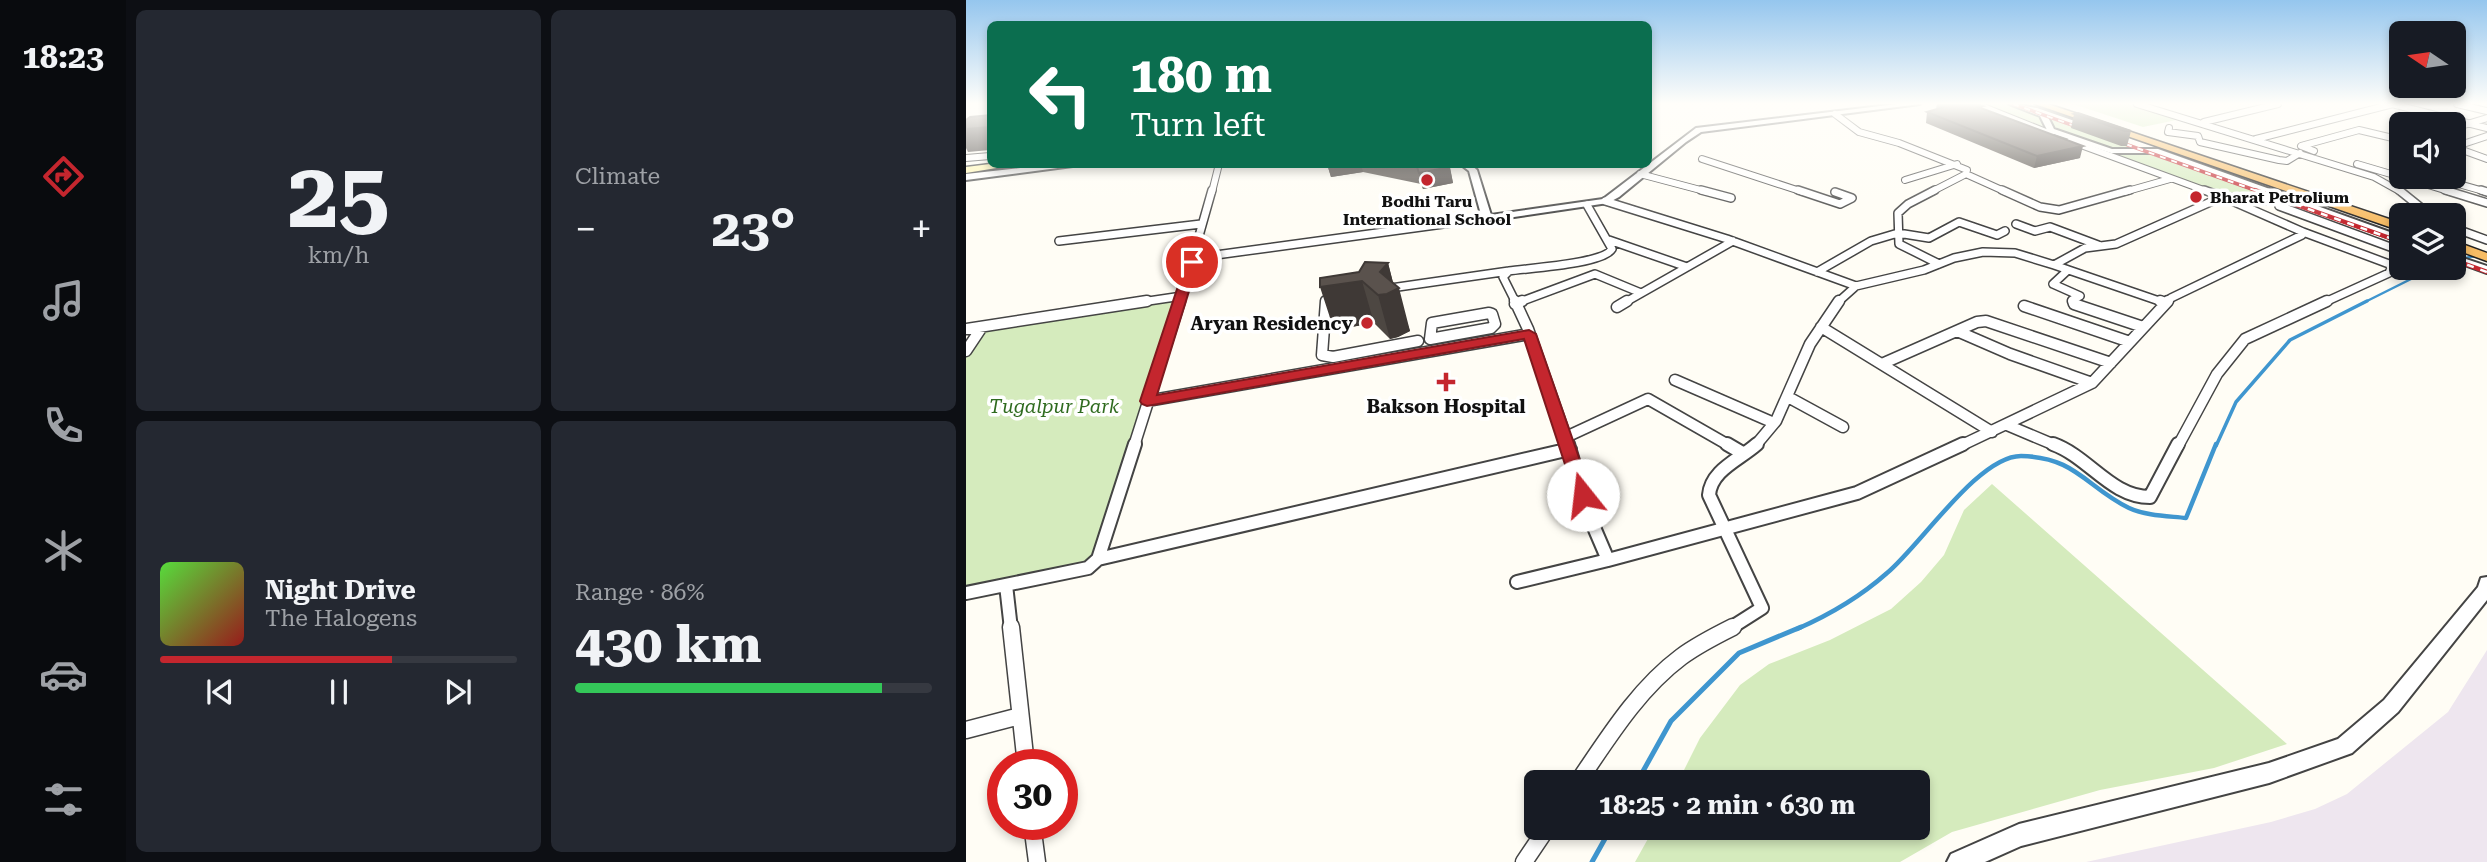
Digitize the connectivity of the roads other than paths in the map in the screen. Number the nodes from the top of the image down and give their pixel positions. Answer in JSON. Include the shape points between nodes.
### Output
{"nodes":[{"id":1,"x":1677,"y":144,"type":"edge"},
{"id":2,"x":1902,"y":144,"type":"edge"},
{"id":3,"x":2081,"y":144,"type":"edge"},
{"id":4,"x":2092,"y":144,"type":"edge"},
{"id":5,"x":2138,"y":144,"type":"edge"},
{"id":6,"x":2154,"y":144,"type":"edge"},
{"id":7,"x":2176,"y":144,"type":"edge"},
{"id":8,"x":2219,"y":144,"type":"edge"},
{"id":9,"x":2271,"y":144,"type":"edge"},
{"id":10,"x":2307,"y":144,"type":"edge"},
{"id":11,"x":2462,"y":144,"type":"edge"},
{"id":12,"x":2155,"y":151,"type":"junction"},
{"id":13,"x":2176,"y":151,"type":"junction"},
{"id":14,"x":2120,"y":153,"type":"junction"},
{"id":15,"x":2300,"y":153,"type":"junction"},
{"id":16,"x":987,"y":156,"type":"edge"},
{"id":17,"x":2110,"y":156,"type":"junction"},
{"id":18,"x":966,"y":158,"type":"edge"},
{"id":19,"x":1702,"y":159,"type":"dead end"},
{"id":20,"x":2466,"y":159,"type":"edge"},
{"id":21,"x":2487,"y":159,"type":"edge"},
{"id":22,"x":987,"y":161,"type":"edge"},
{"id":23,"x":966,"y":164,"type":"edge"},
{"id":24,"x":1652,"y":164,"type":"edge"},
{"id":25,"x":1957,"y":164,"type":"junction"},
{"id":26,"x":2487,"y":165,"type":"edge"},
{"id":27,"x":987,"y":167,"type":"edge"},
{"id":28,"x":979,"y":168,"type":"junction"},
{"id":29,"x":1046,"y":168,"type":"edge"},
{"id":30,"x":1218,"y":168,"type":"edge"},
{"id":31,"x":1470,"y":168,"type":"edge"},
{"id":32,"x":1647,"y":168,"type":"edge"},
{"id":33,"x":966,"y":170,"type":"edge"},
{"id":34,"x":2389,"y":173,"type":"edge"},
{"id":35,"x":989,"y":174,"type":"junction"},
{"id":36,"x":1640,"y":174,"type":"junction"},
{"id":37,"x":1966,"y":174,"type":"junction"},
{"id":38,"x":966,"y":177,"type":"edge"},
{"id":39,"x":2170,"y":179,"type":"junction"},
{"id":40,"x":1905,"y":180,"type":"dead end"},
{"id":41,"x":2466,"y":186,"type":"edge"},
{"id":42,"x":2442,"y":189,"type":"edge"},
{"id":43,"x":2485,"y":191,"type":"edge"},
{"id":44,"x":1835,"y":192,"type":"dead end"},
{"id":45,"x":2462,"y":195,"type":"junction"},
{"id":46,"x":2219,"y":196,"type":"junction"},
{"id":47,"x":1731,"y":198,"type":"dead end"},
{"id":48,"x":1605,"y":201,"type":"junction"},
{"id":49,"x":2270,"y":203,"type":"junction"},
{"id":50,"x":2302,"y":203,"type":"junction"},
{"id":51,"x":2415,"y":203,"type":"edge"},
{"id":52,"x":2487,"y":203,"type":"edge"},
{"id":53,"x":1587,"y":205,"type":"junction"},
{"id":54,"x":2389,"y":217,"type":"edge"},
{"id":55,"x":1487,"y":218,"type":"junction"},
{"id":56,"x":2016,"y":223,"type":"dead end"},
{"id":57,"x":1201,"y":224,"type":"junction"},
{"id":58,"x":2389,"y":224,"type":"edge"},
{"id":59,"x":2005,"y":232,"type":"dead end"},
{"id":60,"x":2303,"y":232,"type":"junction"},
{"id":61,"x":1898,"y":233,"type":"junction"},
{"id":62,"x":2389,"y":235,"type":"edge"},
{"id":63,"x":2466,"y":235,"type":"edge"},
{"id":64,"x":1609,"y":240,"type":"junction"},
{"id":65,"x":1059,"y":241,"type":"dead end"},
{"id":66,"x":1733,"y":241,"type":"junction"},
{"id":67,"x":2483,"y":245,"type":"edge"},
{"id":68,"x":2101,"y":246,"type":"junction"},
{"id":69,"x":2389,"y":247,"type":"edge"},
{"id":70,"x":2466,"y":251,"type":"edge"},
{"id":71,"x":2487,"y":257,"type":"edge"},
{"id":72,"x":1194,"y":258,"type":"junction"},
{"id":73,"x":2466,"y":258,"type":"edge"},
{"id":74,"x":2389,"y":259,"type":"edge"},
{"id":75,"x":2382,"y":260,"type":"junction"},
{"id":76,"x":1939,"y":264,"type":"junction"},
{"id":77,"x":2054,"y":265,"type":"junction"},
{"id":78,"x":1687,"y":267,"type":"junction"},
{"id":79,"x":2068,"y":270,"type":"junction"},
{"id":80,"x":2487,"y":270,"type":"edge"},
{"id":81,"x":1509,"y":271,"type":"junction"},
{"id":82,"x":1817,"y":272,"type":"junction"},
{"id":83,"x":1856,"y":286,"type":"junction"},
{"id":84,"x":1372,"y":290,"type":"edge"},
{"id":85,"x":1641,"y":293,"type":"junction"},
{"id":86,"x":1345,"y":294,"type":"edge"},
{"id":87,"x":1182,"y":296,"type":"junction"},
{"id":88,"x":2165,"y":303,"type":"junction"},
{"id":89,"x":1515,"y":304,"type":"junction"},
{"id":90,"x":2024,"y":306,"type":"dead end"},
{"id":91,"x":1616,"y":307,"type":"dead end"},
{"id":92,"x":982,"y":327,"type":"junction"},
{"id":93,"x":1821,"y":327,"type":"junction"},
{"id":94,"x":2143,"y":327,"type":"junction"},
{"id":95,"x":966,"y":329,"type":"edge"},
{"id":96,"x":1957,"y":331,"type":"junction"},
{"id":97,"x":1529,"y":334,"type":"junction"},
{"id":98,"x":1430,"y":339,"type":"junction"},
{"id":99,"x":1418,"y":341,"type":"dead end"},
{"id":100,"x":2130,"y":342,"type":"junction"},
{"id":101,"x":1371,"y":350,"type":"junction"},
{"id":102,"x":966,"y":351,"type":"edge"},
{"id":103,"x":1431,"y":351,"type":"junction"},
{"id":104,"x":1368,"y":363,"type":"junction"},
{"id":105,"x":1884,"y":363,"type":"junction"},
{"id":106,"x":2111,"y":363,"type":"junction"},
{"id":107,"x":1675,"y":380,"type":"dead end"},
{"id":108,"x":2092,"y":383,"type":"junction"},
{"id":109,"x":1788,"y":397,"type":"junction"},
{"id":110,"x":1147,"y":401,"type":"junction"},
{"id":111,"x":1774,"y":423,"type":"junction"},
{"id":112,"x":2007,"y":425,"type":"junction"},
{"id":113,"x":1843,"y":426,"type":"dead end"},
{"id":114,"x":1992,"y":432,"type":"junction"},
{"id":115,"x":1568,"y":443,"type":"junction"},
{"id":116,"x":1744,"y":454,"type":"junction"},
{"id":117,"x":1723,"y":528,"type":"junction"},
{"id":118,"x":1098,"y":559,"type":"junction"},
{"id":119,"x":1608,"y":560,"type":"junction"},
{"id":120,"x":1517,"y":582,"type":"dead end"},
{"id":121,"x":2487,"y":583,"type":"edge"},
{"id":122,"x":1006,"y":584,"type":"junction"},
{"id":123,"x":966,"y":593,"type":"edge"},
{"id":124,"x":1020,"y":716,"type":"junction"},
{"id":125,"x":966,"y":730,"type":"edge"},
{"id":126,"x":1024,"y":749,"type":"edge"},
{"id":127,"x":1587,"y":770,"type":"edge"},
{"id":128,"x":1034,"y":840,"type":"edge"},
{"id":129,"x":1539,"y":840,"type":"edge"},
{"id":130,"x":1037,"y":862,"type":"edge"},
{"id":131,"x":1524,"y":862,"type":"edge"},
{"id":132,"x":1959,"y":862,"type":"edge"}],
"edges":[{"from":1,"to":24,"type":"street"},
{"from":2,"to":25,"type":"street"},
{"from":3,"to":17,"type":"street"},
{"from":4,"to":14,"type":"street"},
{"from":5,"to":12,"type":"street"},
{"from":6,"to":13,"type":"highway"},
{"from":7,"to":54,"type":"highway"},
{"from":8,"to":15,"type":"street","via":[[2287,161]]},
{"from":9,"to":15,"type":"street"},
{"from":10,"to":34,"type":"street","via":[[2301,146]]},
{"from":11,"to":21,"type":"street","via":[[2454,147]]},
{"from":12,"to":13,"type":"street"},
{"from":12,"to":14,"type":"street"},
{"from":12,"to":50,"type":"street"},
{"from":13,"to":58,"type":"highway"},
{"from":14,"to":17,"type":"street"},
{"from":15,"to":51,"type":"street","via":[[2374,177]]},
{"from":16,"to":18,"type":"street"},
{"from":17,"to":39,"type":"street"},
{"from":19,"to":44,"type":"street","via":[[1840,204],[1852,198]]},
{"from":20,"to":26,"type":"street"},
{"from":22,"to":23,"type":"main road"},
{"from":25,"to":37,"type":"street"},
{"from":25,"to":40,"type":"street"},
{"from":27,"to":28,"type":"main road"},
{"from":28,"to":33,"type":"main road"},
{"from":28,"to":35,"type":"street"},
{"from":29,"to":35,"type":"street"},
{"from":30,"to":57,"type":"street"},
{"from":31,"to":55,"type":"street"},
{"from":32,"to":36,"type":"street"},
{"from":35,"to":38,"type":"street"},
{"from":36,"to":47,"type":"street"},
{"from":36,"to":48,"type":"street"},
{"from":37,"to":39,"type":"street","via":[[2040,207],[2059,210]]},
{"from":37,"to":61,"type":"street","via":[[1899,211]]},
{"from":39,"to":46,"type":"street"},
{"from":41,"to":43,"type":"street"},
{"from":42,"to":45,"type":"street"},
{"from":43,"to":45,"type":"street"},
{"from":45,"to":52,"type":"street"},
{"from":46,"to":49,"type":"street"},
{"from":46,"to":60,"type":"street"},
{"from":46,"to":68,"type":"street","via":[[2142,233]]},
{"from":48,"to":53,"type":"street"},
{"from":48,"to":66,"type":"street"},
{"from":49,"to":50,"type":"street"},
{"from":49,"to":69,"type":"street"},
{"from":50,"to":62,"type":"street"},
{"from":53,"to":55,"type":"street"},
{"from":53,"to":64,"type":"street"},
{"from":55,"to":72,"type":"street"},
{"from":56,"to":68,"type":"street","via":[[2035,231],[2050,227]]},
{"from":57,"to":65,"type":"street"},
{"from":57,"to":72,"type":"street"},
{"from":59,"to":61,"type":"street","via":[[1997,235],[1959,222],[1929,238]]},
{"from":60,"to":75,"type":"street"},
{"from":60,"to":88,"type":"street"},
{"from":61,"to":76,"type":"street","via":[[1901,246]]},
{"from":61,"to":82,"type":"street","via":[[1871,241]]},
{"from":63,"to":67,"type":"street"},
{"from":64,"to":78,"type":"street"},
{"from":64,"to":81,"type":"street","via":[[1612,249],[1604,257]]},
{"from":66,"to":78,"type":"street"},
{"from":66,"to":82,"type":"street"},
{"from":68,"to":77,"type":"street","via":[[2085,248]]},
{"from":70,"to":71,"type":"highway"},
{"from":72,"to":87,"type":"street"},
{"from":73,"to":80,"type":"street"},
{"from":74,"to":75,"type":"street"},
{"from":75,"to":112,"type":"street","via":[[2389,264],[2389,273],[2257,332],[2233,352],[2150,497],[2136,499],[2123,493],[2073,453]]},
{"from":76,"to":77,"type":"street","via":[[2002,249]]},
{"from":76,"to":83,"type":"street"},
{"from":77,"to":79,"type":"street"},
{"from":78,"to":85,"type":"street"},
{"from":79,"to":88,"type":"street"},
{"from":79,"to":94,"type":"street","via":[[2053,284],[2080,296],[2074,304]]},
{"from":81,"to":84,"type":"street"},
{"from":81,"to":89,"type":"street","via":[[1504,282]]},
{"from":82,"to":83,"type":"street"},
{"from":83,"to":93,"type":"street"},
{"from":85,"to":89,"type":"street","via":[[1595,274]]},
{"from":85,"to":91,"type":"street"},
{"from":86,"to":101,"type":"street","via":[[1326,299],[1322,355]]},
{"from":87,"to":92,"type":"street"},
{"from":87,"to":110,"type":"street"},
{"from":88,"to":94,"type":"street"},
{"from":89,"to":97,"type":"street"},
{"from":90,"to":100,"type":"street"},
{"from":92,"to":95,"type":"street"},
{"from":92,"to":102,"type":"street"},
{"from":93,"to":105,"type":"street"},
{"from":93,"to":109,"type":"street","via":[[1799,365]]},
{"from":94,"to":100,"type":"street"},
{"from":96,"to":105,"type":"street"},
{"from":96,"to":106,"type":"street","via":[[1977,322],[1995,322]]},
{"from":96,"to":108,"type":"street"},
{"from":97,"to":103,"type":"street"},
{"from":97,"to":115,"type":"street"},
{"from":98,"to":98,"type":"street","via":[[1432,323],[1492,314],[1495,324],[1491,328]]},
{"from":98,"to":103,"type":"street"},
{"from":99,"to":101,"type":"street"},
{"from":100,"to":106,"type":"street"},
{"from":101,"to":104,"type":"street"},
{"from":103,"to":104,"type":"street"},
{"from":104,"to":110,"type":"street"},
{"from":105,"to":114,"type":"street"},
{"from":106,"to":108,"type":"street"},
{"from":107,"to":111,"type":"street"},
{"from":108,"to":112,"type":"street"},
{"from":109,"to":111,"type":"street"},
{"from":109,"to":113,"type":"street"},
{"from":110,"to":118,"type":"street"},
{"from":111,"to":116,"type":"street"},
{"from":112,"to":114,"type":"street"},
{"from":114,"to":117,"type":"street","via":[[1857,493]]},
{"from":115,"to":116,"type":"street","via":[[1648,399]]},
{"from":115,"to":118,"type":"street"},
{"from":115,"to":119,"type":"street"},
{"from":116,"to":117,"type":"street","via":[[1710,483],[1709,495]]},
{"from":117,"to":119,"type":"street"},
{"from":117,"to":127,"type":"street","via":[[1762,608],[1682,656],[1652,685]]},
{"from":118,"to":122,"type":"street","via":[[1088,568]]},
{"from":119,"to":120,"type":"street"},
{"from":121,"to":132,"type":"street","via":[[2392,706],[2345,746],[2269,773],[2019,835]]},
{"from":122,"to":123,"type":"street"},
{"from":122,"to":124,"type":"street"},
{"from":124,"to":125,"type":"street"},
{"from":124,"to":126,"type":"street"},
{"from":128,"to":130,"type":"street"},
{"from":129,"to":131,"type":"street"}]}
